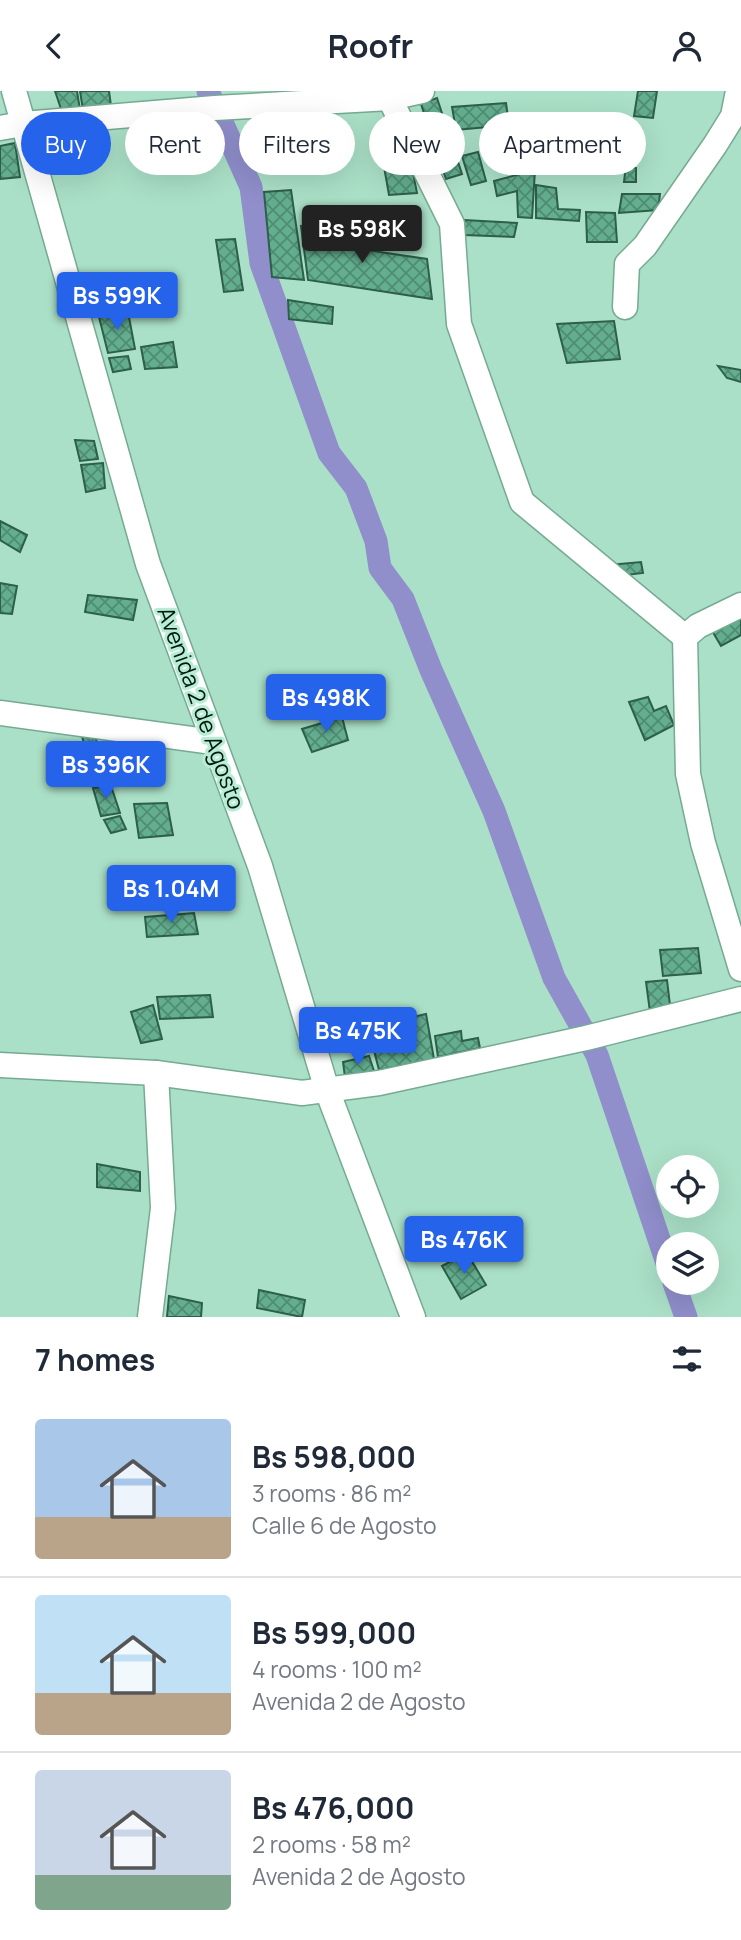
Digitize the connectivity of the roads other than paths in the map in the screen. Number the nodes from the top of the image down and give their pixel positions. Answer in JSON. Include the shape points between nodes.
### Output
{"nodes":[{"id":1,"x":14,"y":91,"type":"edge"},
{"id":2,"x":422,"y":91,"type":"edge"},
{"id":3,"x":738,"y":91,"type":"edge"},
{"id":4,"x":388,"y":94,"type":"edge"},
{"id":5,"x":11,"y":126,"type":"edge"},
{"id":6,"x":625,"y":307,"type":"dead end"},
{"id":7,"x":741,"y":605,"type":"edge"},
{"id":8,"x":685,"y":638,"type":"junction"},
{"id":9,"x":0,"y":713,"type":"edge"},
{"id":10,"x":213,"y":741,"type":"junction"},
{"id":11,"x":741,"y":969,"type":"edge"},
{"id":12,"x":741,"y":999,"type":"edge"},
{"id":13,"x":0,"y":1065,"type":"edge"},
{"id":14,"x":156,"y":1073,"type":"junction"},
{"id":15,"x":327,"y":1090,"type":"junction"},
{"id":16,"x":150,"y":1317,"type":"edge"},
{"id":17,"x":413,"y":1317,"type":"edge"}],
"edges":[{"from":1,"to":5,"type":"street","name":"Avenida 2 de Agosto"},
{"from":2,"to":4,"type":"street"},
{"from":3,"to":6,"type":"street","via":[[733,116],[715,145],[653,235],[627,264]]},
{"from":4,"to":5,"type":"street"},
{"from":4,"to":8,"type":"street","via":[[452,224],[459,324],[522,502]]},
{"from":5,"to":10,"type":"street","name":"Avenida 2 de Agosto","via":[[148,564]]},
{"from":7,"to":8,"type":"street","via":[[698,626]]},
{"from":8,"to":11,"type":"street","via":[[688,774],[703,843]]},
{"from":9,"to":10,"type":"street"},
{"from":10,"to":15,"type":"street","name":"Avenida 2 de Agosto","via":[[260,866]]},
{"from":12,"to":15,"type":"street","via":[[586,1038]]},
{"from":13,"to":14,"type":"street"},
{"from":14,"to":15,"type":"street","via":[[302,1093]]},
{"from":14,"to":16,"type":"street","via":[[163,1207]]},
{"from":15,"to":17,"type":"street","name":"Avenida 2 de Agosto"}]}
